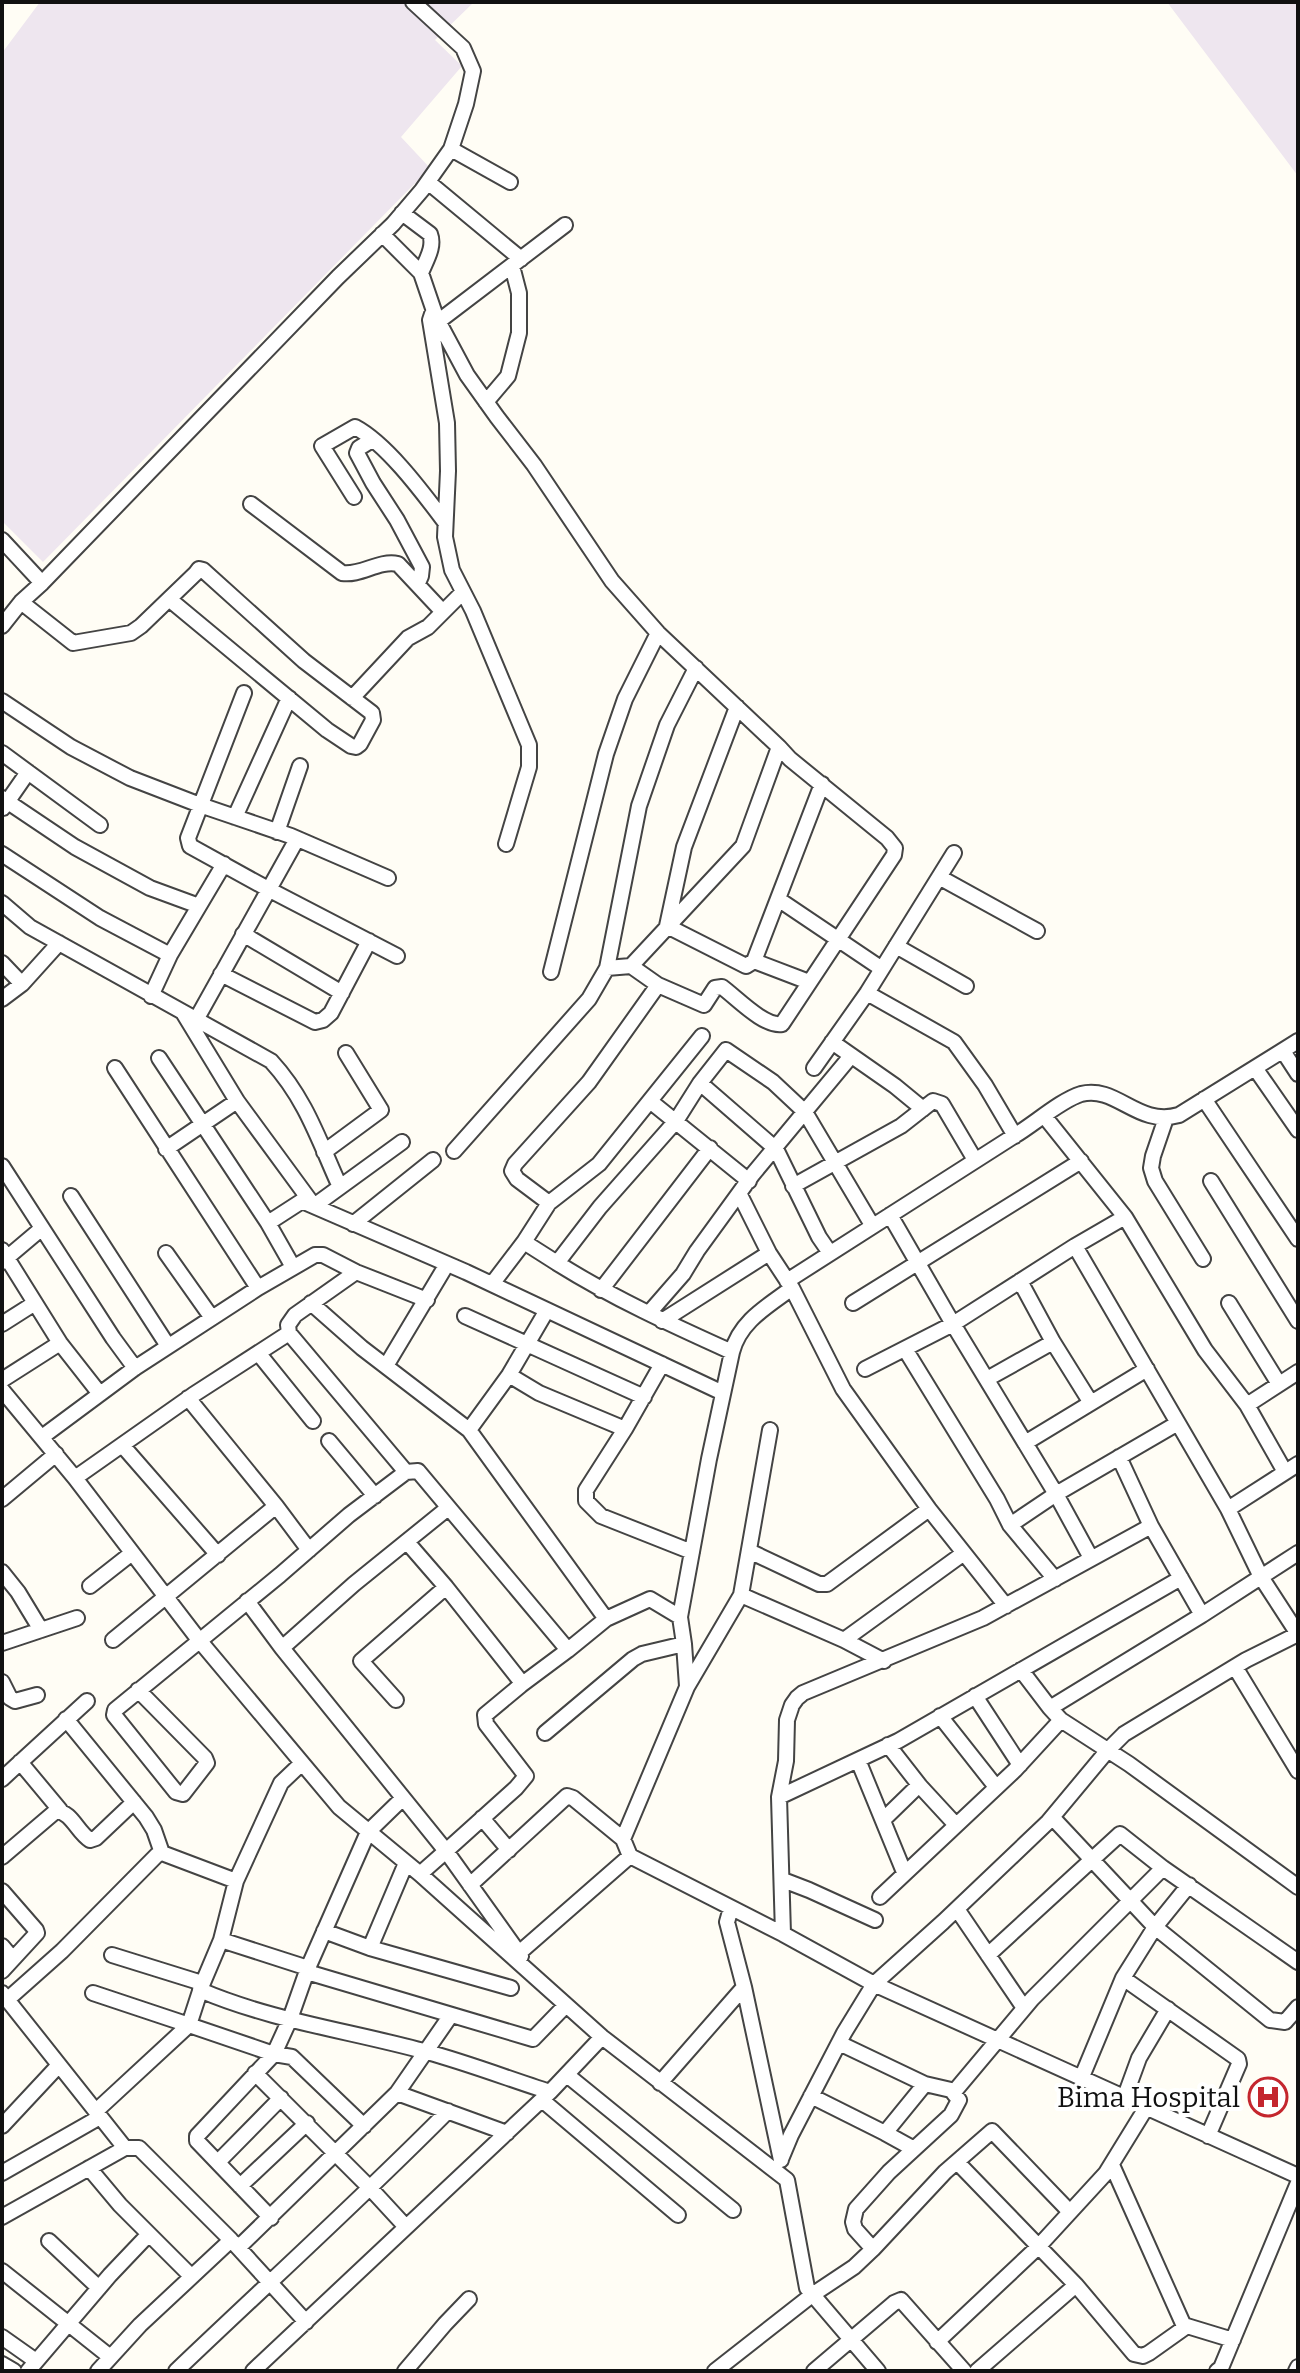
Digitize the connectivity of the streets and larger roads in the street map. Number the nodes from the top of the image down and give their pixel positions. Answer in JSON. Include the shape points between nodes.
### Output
{"nodes":[{"id":1,"x":413,"y":2,"type":"edge"},
{"id":2,"x":451,"y":149,"type":"junction"},
{"id":3,"x":428,"y":182,"type":"junction"},
{"id":4,"x":510,"y":182,"type":"dead end"},
{"id":5,"x":402,"y":213,"type":"junction"},
{"id":6,"x":565,"y":225,"type":"dead end"},
{"id":7,"x":382,"y":234,"type":"junction"},
{"id":8,"x":516,"y":262,"type":"junction"},
{"id":9,"x":421,"y":273,"type":"junction"},
{"id":10,"x":436,"y":316,"type":"junction"},
{"id":11,"x":486,"y":402,"type":"junction"},
{"id":12,"x":372,"y":440,"type":"junction"},
{"id":13,"x":354,"y":497,"type":"dead end"},
{"id":14,"x":251,"y":504,"type":"dead end"},
{"id":15,"x":445,"y":522,"type":"junction"},
{"id":16,"x":2,"y":540,"type":"edge"},
{"id":17,"x":42,"y":583,"type":"junction"},
{"id":18,"x":418,"y":583,"type":"junction"},
{"id":19,"x":463,"y":592,"type":"junction"},
{"id":20,"x":169,"y":599,"type":"junction"},
{"id":21,"x":21,"y":602,"type":"junction"},
{"id":22,"x":443,"y":612,"type":"junction"},
{"id":23,"x":2,"y":626,"type":"edge"},
{"id":24,"x":658,"y":633,"type":"junction"},
{"id":25,"x":696,"y":668,"type":"junction"},
{"id":26,"x":244,"y":693,"type":"dead end"},
{"id":27,"x":289,"y":698,"type":"junction"},
{"id":28,"x":352,"y":698,"type":"junction"},
{"id":29,"x":2,"y":701,"type":"edge"},
{"id":30,"x":737,"y":707,"type":"junction"},
{"id":31,"x":779,"y":747,"type":"junction"},
{"id":32,"x":2,"y":753,"type":"edge"},
{"id":33,"x":300,"y":766,"type":"dead end"},
{"id":34,"x":28,"y":772,"type":"junction"},
{"id":35,"x":822,"y":784,"type":"junction"},
{"id":36,"x":4,"y":803,"type":"edge"},
{"id":37,"x":200,"y":805,"type":"junction"},
{"id":38,"x":235,"y":817,"type":"junction"},
{"id":39,"x":100,"y":825,"type":"dead end"},
{"id":40,"x":277,"y":832,"type":"junction"},
{"id":41,"x":297,"y":839,"type":"junction"},
{"id":42,"x":506,"y":844,"type":"dead end"},
{"id":43,"x":954,"y":853,"type":"dead end"},
{"id":44,"x":2,"y":854,"type":"edge"},
{"id":45,"x":224,"y":864,"type":"junction"},
{"id":46,"x":939,"y":877,"type":"junction"},
{"id":47,"x":388,"y":878,"type":"dead end"},
{"id":48,"x":268,"y":889,"type":"junction"},
{"id":49,"x":778,"y":899,"type":"junction"},
{"id":50,"x":2,"y":903,"type":"edge"},
{"id":51,"x":199,"y":906,"type":"junction"},
{"id":52,"x":667,"y":926,"type":"junction"},
{"id":53,"x":1037,"y":931,"type":"dead end"},
{"id":54,"x":243,"y":934,"type":"junction"},
{"id":55,"x":369,"y":941,"type":"junction"},
{"id":56,"x":839,"y":941,"type":"junction"},
{"id":57,"x":59,"y":943,"type":"junction"},
{"id":58,"x":896,"y":946,"type":"junction"},
{"id":59,"x":170,"y":955,"type":"junction"},
{"id":60,"x":397,"y":956,"type":"dead end"},
{"id":61,"x":754,"y":961,"type":"junction"},
{"id":62,"x":2,"y":963,"type":"edge"},
{"id":63,"x":631,"y":966,"type":"junction"},
{"id":64,"x":607,"y":968,"type":"junction"},
{"id":65,"x":882,"y":969,"type":"junction"},
{"id":66,"x":551,"y":972,"type":"dead end"},
{"id":67,"x":221,"y":974,"type":"junction"},
{"id":68,"x":809,"y":982,"type":"junction"},
{"id":69,"x":22,"y":984,"type":"junction"},
{"id":70,"x":658,"y":985,"type":"junction"},
{"id":71,"x":966,"y":986,"type":"dead end"},
{"id":72,"x":342,"y":993,"type":"junction"},
{"id":73,"x":867,"y":993,"type":"junction"},
{"id":74,"x":151,"y":996,"type":"junction"},
{"id":75,"x":2,"y":999,"type":"edge"},
{"id":76,"x":190,"y":1017,"type":"junction"},
{"id":77,"x":702,"y":1036,"type":"dead end"},
{"id":78,"x":1298,"y":1041,"type":"edge"},
{"id":79,"x":832,"y":1042,"type":"junction"},
{"id":80,"x":1283,"y":1051,"type":"junction"},
{"id":81,"x":346,"y":1053,"type":"dead end"},
{"id":82,"x":851,"y":1056,"type":"junction"},
{"id":83,"x":159,"y":1058,"type":"dead end"},
{"id":84,"x":115,"y":1068,"type":"dead end"},
{"id":85,"x":814,"y":1068,"type":"dead end"},
{"id":86,"x":1255,"y":1068,"type":"junction"},
{"id":87,"x":1298,"y":1074,"type":"edge"},
{"id":88,"x":700,"y":1083,"type":"junction"},
{"id":89,"x":1204,"y":1099,"type":"junction"},
{"id":90,"x":237,"y":1101,"type":"junction"},
{"id":91,"x":650,"y":1101,"type":"junction"},
{"id":92,"x":923,"y":1109,"type":"junction"},
{"id":93,"x":805,"y":1112,"type":"junction"},
{"id":94,"x":1045,"y":1117,"type":"junction"},
{"id":95,"x":1166,"y":1118,"type":"junction"},
{"id":96,"x":676,"y":1121,"type":"junction"},
{"id":97,"x":202,"y":1124,"type":"junction"},
{"id":98,"x":1298,"y":1130,"type":"edge"},
{"id":99,"x":1015,"y":1136,"type":"junction"},
{"id":100,"x":402,"y":1142,"type":"dead end"},
{"id":101,"x":710,"y":1148,"type":"junction"},
{"id":102,"x":166,"y":1149,"type":"junction"},
{"id":103,"x":776,"y":1149,"type":"junction"},
{"id":104,"x":454,"y":1151,"type":"dead end"},
{"id":105,"x":324,"y":1152,"type":"junction"},
{"id":106,"x":433,"y":1160,"type":"dead end"},
{"id":107,"x":975,"y":1160,"type":"junction"},
{"id":108,"x":1081,"y":1161,"type":"junction"},
{"id":109,"x":836,"y":1162,"type":"junction"},
{"id":110,"x":2,"y":1166,"type":"edge"},
{"id":111,"x":749,"y":1181,"type":"junction"},
{"id":112,"x":1211,"y":1181,"type":"dead end"},
{"id":113,"x":793,"y":1186,"type":"junction"},
{"id":114,"x":340,"y":1187,"type":"junction"},
{"id":115,"x":740,"y":1195,"type":"junction"},
{"id":116,"x":71,"y":1196,"type":"dead end"},
{"id":117,"x":549,"y":1203,"type":"junction"},
{"id":118,"x":314,"y":1206,"type":"junction"},
{"id":119,"x":890,"y":1215,"type":"junction"},
{"id":120,"x":1125,"y":1217,"type":"junction"},
{"id":121,"x":268,"y":1223,"type":"junction"},
{"id":122,"x":353,"y":1224,"type":"junction"},
{"id":123,"x":872,"y":1225,"type":"junction"},
{"id":124,"x":41,"y":1229,"type":"junction"},
{"id":125,"x":1298,"y":1239,"type":"edge"},
{"id":126,"x":524,"y":1242,"type":"junction"},
{"id":127,"x":1075,"y":1246,"type":"junction"},
{"id":128,"x":166,"y":1253,"type":"dead end"},
{"id":129,"x":769,"y":1253,"type":"junction"},
{"id":130,"x":830,"y":1253,"type":"junction"},
{"id":131,"x":4,"y":1257,"type":"edge"},
{"id":132,"x":1203,"y":1259,"type":"dead end"},
{"id":133,"x":918,"y":1262,"type":"junction"},
{"id":134,"x":557,"y":1263,"type":"junction"},
{"id":135,"x":447,"y":1264,"type":"junction"},
{"id":136,"x":293,"y":1267,"type":"junction"},
{"id":137,"x":356,"y":1272,"type":"junction"},
{"id":138,"x":1020,"y":1281,"type":"junction"},
{"id":139,"x":492,"y":1284,"type":"junction"},
{"id":140,"x":790,"y":1284,"type":"junction"},
{"id":141,"x":258,"y":1288,"type":"junction"},
{"id":142,"x":601,"y":1290,"type":"junction"},
{"id":143,"x":427,"y":1300,"type":"junction"},
{"id":144,"x":35,"y":1303,"type":"junction"},
{"id":145,"x":311,"y":1303,"type":"junction"},
{"id":146,"x":853,"y":1303,"type":"dead end"},
{"id":147,"x":1229,"y":1303,"type":"dead end"},
{"id":148,"x":547,"y":1310,"type":"junction"},
{"id":149,"x":465,"y":1316,"type":"dead end"},
{"id":150,"x":656,"y":1317,"type":"junction"},
{"id":151,"x":212,"y":1318,"type":"junction"},
{"id":152,"x":1298,"y":1321,"type":"edge"},
{"id":153,"x":2,"y":1324,"type":"edge"},
{"id":154,"x":953,"y":1324,"type":"junction"},
{"id":155,"x":289,"y":1333,"type":"junction"},
{"id":156,"x":1053,"y":1342,"type":"junction"},
{"id":157,"x":60,"y":1343,"type":"junction"},
{"id":158,"x":527,"y":1345,"type":"junction"},
{"id":159,"x":168,"y":1346,"type":"junction"},
{"id":160,"x":905,"y":1349,"type":"junction"},
{"id":161,"x":732,"y":1352,"type":"junction"},
{"id":162,"x":259,"y":1354,"type":"junction"},
{"id":163,"x":662,"y":1364,"type":"junction"},
{"id":164,"x":386,"y":1366,"type":"junction"},
{"id":165,"x":135,"y":1368,"type":"junction"},
{"id":166,"x":865,"y":1369,"type":"dead end"},
{"id":167,"x":1147,"y":1369,"type":"junction"},
{"id":168,"x":1298,"y":1372,"type":"edge"},
{"id":169,"x":509,"y":1375,"type":"junction"},
{"id":170,"x":987,"y":1379,"type":"junction"},
{"id":171,"x":2,"y":1380,"type":"edge"},
{"id":172,"x":1279,"y":1384,"type":"junction"},
{"id":173,"x":2,"y":1390,"type":"edge"},
{"id":174,"x":723,"y":1393,"type":"junction"},
{"id":175,"x":100,"y":1394,"type":"junction"},
{"id":176,"x":644,"y":1397,"type":"junction"},
{"id":177,"x":188,"y":1398,"type":"junction"},
{"id":178,"x":1091,"y":1403,"type":"junction"},
{"id":179,"x":1247,"y":1405,"type":"junction"},
{"id":180,"x":313,"y":1421,"type":"dead end"},
{"id":181,"x":1178,"y":1423,"type":"junction"},
{"id":182,"x":625,"y":1429,"type":"junction"},
{"id":183,"x":469,"y":1430,"type":"junction"},
{"id":184,"x":770,"y":1430,"type":"dead end"},
{"id":185,"x":42,"y":1437,"type":"junction"},
{"id":186,"x":329,"y":1441,"type":"dead end"},
{"id":187,"x":1025,"y":1443,"type":"junction"},
{"id":188,"x":122,"y":1445,"type":"junction"},
{"id":189,"x":56,"y":1454,"type":"junction"},
{"id":190,"x":1119,"y":1457,"type":"junction"},
{"id":191,"x":1292,"y":1468,"type":"edge"},
{"id":192,"x":406,"y":1472,"type":"junction"},
{"id":193,"x":75,"y":1478,"type":"junction"},
{"id":194,"x":1056,"y":1494,"type":"junction"},
{"id":195,"x":375,"y":1496,"type":"junction"},
{"id":196,"x":2,"y":1499,"type":"edge"},
{"id":197,"x":276,"y":1506,"type":"junction"},
{"id":198,"x":448,"y":1508,"type":"junction"},
{"id":199,"x":929,"y":1509,"type":"junction"},
{"id":200,"x":1228,"y":1509,"type":"junction"},
{"id":201,"x":1010,"y":1525,"type":"junction"},
{"id":202,"x":1151,"y":1526,"type":"junction"},
{"id":203,"x":407,"y":1542,"type":"junction"},
{"id":204,"x":309,"y":1550,"type":"junction"},
{"id":205,"x":749,"y":1551,"type":"junction"},
{"id":206,"x":692,"y":1552,"type":"junction"},
{"id":207,"x":132,"y":1553,"type":"junction"},
{"id":208,"x":964,"y":1553,"type":"junction"},
{"id":209,"x":1298,"y":1553,"type":"edge"},
{"id":210,"x":218,"y":1555,"type":"junction"},
{"id":211,"x":1091,"y":1558,"type":"junction"},
{"id":212,"x":2,"y":1572,"type":"edge"},
{"id":213,"x":1261,"y":1577,"type":"junction"},
{"id":214,"x":1181,"y":1578,"type":"junction"},
{"id":215,"x":1055,"y":1579,"type":"junction"},
{"id":216,"x":90,"y":1586,"type":"dead end"},
{"id":217,"x":446,"y":1587,"type":"junction"},
{"id":218,"x":741,"y":1595,"type":"junction"},
{"id":219,"x":166,"y":1597,"type":"junction"},
{"id":220,"x":247,"y":1601,"type":"junction"},
{"id":221,"x":1006,"y":1606,"type":"junction"},
{"id":222,"x":1202,"y":1615,"type":"junction"},
{"id":223,"x":680,"y":1617,"type":"junction"},
{"id":224,"x":77,"y":1618,"type":"dead end"},
{"id":225,"x":606,"y":1619,"type":"junction"},
{"id":226,"x":41,"y":1630,"type":"junction"},
{"id":227,"x":1298,"y":1634,"type":"edge"},
{"id":228,"x":113,"y":1640,"type":"dead end"},
{"id":229,"x":199,"y":1640,"type":"junction"},
{"id":230,"x":844,"y":1640,"type":"junction"},
{"id":231,"x":2,"y":1643,"type":"edge"},
{"id":232,"x":684,"y":1644,"type":"junction"},
{"id":233,"x":282,"y":1648,"type":"junction"},
{"id":234,"x":568,"y":1650,"type":"junction"},
{"id":235,"x":884,"y":1661,"type":"junction"},
{"id":236,"x":1235,"y":1667,"type":"junction"},
{"id":237,"x":1021,"y":1670,"type":"junction"},
{"id":238,"x":2,"y":1682,"type":"edge"},
{"id":239,"x":522,"y":1683,"type":"junction"},
{"id":240,"x":687,"y":1687,"type":"junction"},
{"id":241,"x":138,"y":1690,"type":"junction"},
{"id":242,"x":37,"y":1695,"type":"dead end"},
{"id":243,"x":975,"y":1696,"type":"junction"},
{"id":244,"x":396,"y":1700,"type":"dead end"},
{"id":245,"x":87,"y":1701,"type":"dead end"},
{"id":246,"x":1050,"y":1708,"type":"junction"},
{"id":247,"x":940,"y":1716,"type":"junction"},
{"id":248,"x":66,"y":1719,"type":"junction"},
{"id":249,"x":1061,"y":1720,"type":"junction"},
{"id":250,"x":545,"y":1733,"type":"dead end"},
{"id":251,"x":888,"y":1745,"type":"junction"},
{"id":252,"x":1108,"y":1750,"type":"junction"},
{"id":253,"x":858,"y":1760,"type":"junction"},
{"id":254,"x":20,"y":1762,"type":"junction"},
{"id":255,"x":302,"y":1763,"type":"junction"},
{"id":256,"x":1020,"y":1765,"type":"junction"},
{"id":257,"x":1298,"y":1771,"type":"edge"},
{"id":258,"x":2,"y":1779,"type":"edge"},
{"id":259,"x":919,"y":1785,"type":"junction"},
{"id":260,"x":996,"y":1787,"type":"junction"},
{"id":261,"x":779,"y":1797,"type":"junction"},
{"id":262,"x":403,"y":1798,"type":"junction"},
{"id":263,"x":134,"y":1802,"type":"junction"},
{"id":264,"x":60,"y":1810,"type":"junction"},
{"id":265,"x":1052,"y":1817,"type":"junction"},
{"id":266,"x":482,"y":1818,"type":"junction"},
{"id":267,"x":883,"y":1820,"type":"junction"},
{"id":268,"x":956,"y":1825,"type":"junction"},
{"id":269,"x":368,"y":1832,"type":"junction"},
{"id":270,"x":623,"y":1839,"type":"junction"},
{"id":271,"x":509,"y":1850,"type":"junction"},
{"id":272,"x":446,"y":1851,"type":"junction"},
{"id":273,"x":162,"y":1853,"type":"junction"},
{"id":274,"x":630,"y":1856,"type":"junction"},
{"id":275,"x":2,"y":1857,"type":"edge"},
{"id":276,"x":1091,"y":1859,"type":"junction"},
{"id":277,"x":406,"y":1863,"type":"junction"},
{"id":278,"x":1163,"y":1868,"type":"junction"},
{"id":279,"x":904,"y":1872,"type":"junction"},
{"id":280,"x":420,"y":1874,"type":"junction"},
{"id":281,"x":783,"y":1880,"type":"junction"},
{"id":282,"x":236,"y":1881,"type":"junction"},
{"id":283,"x":470,"y":1885,"type":"junction"},
{"id":284,"x":1189,"y":1885,"type":"junction"},
{"id":285,"x":1298,"y":1887,"type":"edge"},
{"id":286,"x":2,"y":1891,"type":"edge"},
{"id":287,"x":880,"y":1897,"type":"dead end"},
{"id":288,"x":1129,"y":1901,"type":"junction"},
{"id":289,"x":731,"y":1908,"type":"junction"},
{"id":290,"x":957,"y":1909,"type":"junction"},
{"id":291,"x":875,"y":1920,"type":"dead end"},
{"id":292,"x":1155,"y":1927,"type":"junction"},
{"id":293,"x":324,"y":1931,"type":"junction"},
{"id":294,"x":783,"y":1934,"type":"junction"},
{"id":295,"x":221,"y":1940,"type":"junction"},
{"id":296,"x":2,"y":1946,"type":"edge"},
{"id":297,"x":370,"y":1948,"type":"junction"},
{"id":298,"x":519,"y":1953,"type":"junction"},
{"id":299,"x":112,"y":1955,"type":"dead end"},
{"id":300,"x":988,"y":1955,"type":"junction"},
{"id":301,"x":13,"y":1959,"type":"junction"},
{"id":302,"x":1298,"y":1962,"type":"edge"},
{"id":303,"x":308,"y":1970,"type":"junction"},
{"id":304,"x":2,"y":1971,"type":"edge"},
{"id":305,"x":1123,"y":1978,"type":"junction"},
{"id":306,"x":537,"y":1979,"type":"junction"},
{"id":307,"x":874,"y":1984,"type":"junction"},
{"id":308,"x":201,"y":1987,"type":"junction"},
{"id":309,"x":744,"y":1987,"type":"junction"},
{"id":310,"x":511,"y":1988,"type":"dead end"},
{"id":311,"x":93,"y":1993,"type":"dead end"},
{"id":312,"x":5,"y":1996,"type":"edge"},
{"id":313,"x":566,"y":2005,"type":"junction"},
{"id":314,"x":1298,"y":2007,"type":"edge"},
{"id":315,"x":1024,"y":2008,"type":"junction"},
{"id":316,"x":1168,"y":2009,"type":"junction"},
{"id":317,"x":451,"y":2015,"type":"junction"},
{"id":318,"x":290,"y":2019,"type":"junction"},
{"id":319,"x":189,"y":2025,"type":"junction"},
{"id":320,"x":602,"y":2037,"type":"junction"},
{"id":321,"x":998,"y":2040,"type":"junction"},
{"id":322,"x":839,"y":2043,"type":"junction"},
{"id":323,"x":428,"y":2052,"type":"junction"},
{"id":324,"x":274,"y":2054,"type":"junction"},
{"id":325,"x":59,"y":2065,"type":"junction"},
{"id":326,"x":255,"y":2073,"type":"junction"},
{"id":327,"x":567,"y":2075,"type":"junction"},
{"id":328,"x":1081,"y":2079,"type":"junction"},
{"id":329,"x":660,"y":2083,"type":"junction"},
{"id":330,"x":925,"y":2084,"type":"junction"},
{"id":331,"x":954,"y":2092,"type":"junction"},
{"id":332,"x":397,"y":2093,"type":"junction"},
{"id":333,"x":546,"y":2096,"type":"junction"},
{"id":334,"x":811,"y":2096,"type":"junction"},
{"id":335,"x":281,"y":2098,"type":"junction"},
{"id":336,"x":1124,"y":2099,"type":"junction"},
{"id":337,"x":1146,"y":2108,"type":"junction"},
{"id":338,"x":448,"y":2111,"type":"junction"},
{"id":339,"x":98,"y":2114,"type":"junction"},
{"id":340,"x":307,"y":2123,"type":"junction"},
{"id":341,"x":2,"y":2126,"type":"edge"},
{"id":342,"x":364,"y":2126,"type":"junction"},
{"id":343,"x":507,"y":2133,"type":"junction"},
{"id":344,"x":885,"y":2133,"type":"junction"},
{"id":345,"x":1208,"y":2136,"type":"junction"},
{"id":346,"x":125,"y":2148,"type":"junction"},
{"id":347,"x":914,"y":2149,"type":"junction"},
{"id":348,"x":334,"y":2152,"type":"junction"},
{"id":349,"x":781,"y":2159,"type":"junction"},
{"id":350,"x":218,"y":2162,"type":"junction"},
{"id":351,"x":957,"y":2162,"type":"junction"},
{"id":352,"x":1112,"y":2165,"type":"junction"},
{"id":353,"x":89,"y":2168,"type":"junction"},
{"id":354,"x":2,"y":2173,"type":"edge"},
{"id":355,"x":1298,"y":2176,"type":"edge"},
{"id":356,"x":787,"y":2180,"type":"junction"},
{"id":357,"x":1298,"y":2183,"type":"edge"},
{"id":358,"x":240,"y":2186,"type":"junction"},
{"id":359,"x":371,"y":2189,"type":"junction"},
{"id":360,"x":733,"y":2210,"type":"dead end"},
{"id":361,"x":1070,"y":2212,"type":"junction"},
{"id":362,"x":678,"y":2215,"type":"dead end"},
{"id":363,"x":2,"y":2217,"type":"edge"},
{"id":364,"x":271,"y":2218,"type":"junction"},
{"id":365,"x":406,"y":2227,"type":"junction"},
{"id":366,"x":149,"y":2234,"type":"junction"},
{"id":367,"x":49,"y":2241,"type":"dead end"},
{"id":368,"x":235,"y":2244,"type":"junction"},
{"id":369,"x":1038,"y":2247,"type":"junction"},
{"id":370,"x":873,"y":2249,"type":"junction"},
{"id":371,"x":2,"y":2271,"type":"edge"},
{"id":372,"x":190,"y":2275,"type":"junction"},
{"id":373,"x":270,"y":2281,"type":"junction"},
{"id":374,"x":1076,"y":2285,"type":"junction"},
{"id":375,"x":99,"y":2288,"type":"junction"},
{"id":376,"x":812,"y":2295,"type":"junction"},
{"id":377,"x":469,"y":2299,"type":"dead end"},
{"id":378,"x":306,"y":2322,"type":"junction"},
{"id":379,"x":69,"y":2323,"type":"junction"},
{"id":380,"x":1184,"y":2326,"type":"junction"},
{"id":381,"x":2,"y":2337,"type":"edge"},
{"id":382,"x":852,"y":2339,"type":"junction"},
{"id":383,"x":1233,"y":2340,"type":"junction"},
{"id":384,"x":937,"y":2342,"type":"junction"},
{"id":385,"x":109,"y":2356,"type":"junction"},
{"id":386,"x":2,"y":2364,"type":"edge"},
{"id":387,"x":32,"y":2366,"type":"edge"},
{"id":388,"x":1223,"y":2370,"type":"edge"},
{"id":389,"x":14,"y":2371,"type":"edge"},
{"id":390,"x":98,"y":2371,"type":"edge"},
{"id":391,"x":176,"y":2371,"type":"edge"},
{"id":392,"x":253,"y":2371,"type":"edge"},
{"id":393,"x":405,"y":2371,"type":"edge"},
{"id":394,"x":715,"y":2371,"type":"edge"},
{"id":395,"x":814,"y":2371,"type":"edge"},
{"id":396,"x":878,"y":2371,"type":"edge"},
{"id":397,"x":964,"y":2371,"type":"edge"},
{"id":398,"x":977,"y":2371,"type":"edge"}],
"edges":[{"from":1,"to":2,"type":"street","via":[[463,48],[473,71]]},
{"from":2,"to":3,"type":"street"},
{"from":2,"to":4,"type":"street"},
{"from":3,"to":5,"type":"street"},
{"from":3,"to":8,"type":"street"},
{"from":5,"to":7,"type":"street"},
{"from":5,"to":9,"type":"street","via":[[432,239]]},
{"from":6,"to":8,"type":"street"},
{"from":7,"to":9,"type":"street"},
{"from":7,"to":17,"type":"street"},
{"from":8,"to":10,"type":"street"},
{"from":8,"to":11,"type":"street","via":[[519,333],[508,376]]},
{"from":9,"to":10,"type":"street"},
{"from":10,"to":11,"type":"street"},
{"from":10,"to":15,"type":"street","via":[[430,320],[447,423]]},
{"from":11,"to":24,"type":"street","via":[[612,581]]},
{"from":12,"to":13,"type":"street","via":[[355,427],[322,446]]},
{"from":12,"to":15,"type":"street","via":[[413,480]]},
{"from":12,"to":18,"type":"street","via":[[357,453],[422,567]]},
{"from":14,"to":18,"type":"street","via":[[342,573],[393,563]]},
{"from":15,"to":19,"type":"street","via":[[452,570]]},
{"from":16,"to":17,"type":"street"},
{"from":17,"to":21,"type":"street"},
{"from":18,"to":22,"type":"street"},
{"from":19,"to":22,"type":"street"},
{"from":19,"to":42,"type":"street","via":[[529,745],[529,767]]},
{"from":20,"to":21,"type":"street","via":[[131,633],[73,643]]},
{"from":20,"to":27,"type":"street"},
{"from":20,"to":28,"type":"street","via":[[203,570]]},
{"from":21,"to":23,"type":"street"},
{"from":22,"to":28,"type":"street","via":[[408,638]]},
{"from":24,"to":25,"type":"street"},
{"from":24,"to":66,"type":"street","via":[[625,699],[606,754]]},
{"from":25,"to":30,"type":"street"},
{"from":25,"to":64,"type":"street","via":[[667,725],[639,806]]},
{"from":26,"to":37,"type":"street"},
{"from":27,"to":28,"type":"street","via":[[356,747],[374,717]]},
{"from":27,"to":38,"type":"street"},
{"from":29,"to":37,"type":"street","via":[[130,778]]},
{"from":30,"to":31,"type":"street"},
{"from":30,"to":52,"type":"street","via":[[684,847]]},
{"from":31,"to":35,"type":"street"},
{"from":31,"to":52,"type":"street","via":[[743,846]]},
{"from":32,"to":34,"type":"street"},
{"from":33,"to":40,"type":"street"},
{"from":34,"to":36,"type":"street"},
{"from":34,"to":39,"type":"street"},
{"from":35,"to":49,"type":"street"},
{"from":35,"to":56,"type":"street","via":[[895,848]]},
{"from":36,"to":51,"type":"street","via":[[150,888]]},
{"from":37,"to":38,"type":"street"},
{"from":37,"to":45,"type":"street","via":[[190,846]]},
{"from":38,"to":40,"type":"street"},
{"from":40,"to":41,"type":"street"},
{"from":41,"to":47,"type":"street"},
{"from":41,"to":48,"type":"street"},
{"from":43,"to":46,"type":"street"},
{"from":44,"to":59,"type":"street","via":[[100,918]]},
{"from":45,"to":48,"type":"street"},
{"from":45,"to":51,"type":"street"},
{"from":46,"to":53,"type":"street"},
{"from":46,"to":58,"type":"street"},
{"from":48,"to":54,"type":"street"},
{"from":48,"to":55,"type":"street"},
{"from":49,"to":56,"type":"street"},
{"from":49,"to":61,"type":"street"},
{"from":50,"to":57,"type":"street"},
{"from":51,"to":59,"type":"street"},
{"from":52,"to":61,"type":"street","via":[[746,966]]},
{"from":52,"to":63,"type":"street"},
{"from":54,"to":67,"type":"street"},
{"from":54,"to":72,"type":"street"},
{"from":55,"to":60,"type":"street"},
{"from":55,"to":72,"type":"street"},
{"from":56,"to":65,"type":"street"},
{"from":56,"to":68,"type":"street"},
{"from":57,"to":69,"type":"street"},
{"from":57,"to":74,"type":"street"},
{"from":58,"to":65,"type":"street"},
{"from":58,"to":71,"type":"street"},
{"from":59,"to":74,"type":"street"},
{"from":61,"to":68,"type":"street"},
{"from":62,"to":69,"type":"street"},
{"from":63,"to":64,"type":"street"},
{"from":63,"to":70,"type":"street"},
{"from":64,"to":104,"type":"street","via":[[589,999]]},
{"from":65,"to":73,"type":"street"},
{"from":67,"to":72,"type":"street","via":[[311,1021],[331,1013]]},
{"from":67,"to":76,"type":"street"},
{"from":68,"to":70,"type":"street","via":[[779,1025],[765,1021],[722,987],[715,988],[704,1005]]},
{"from":69,"to":75,"type":"street"},
{"from":70,"to":117,"type":"street","via":[[589,1082],[515,1164],[517,1179]]},
{"from":73,"to":79,"type":"street"},
{"from":73,"to":99,"type":"street","via":[[954,1042]]},
{"from":74,"to":76,"type":"street"},
{"from":76,"to":90,"type":"street"},
{"from":76,"to":105,"type":"street","via":[[271,1061],[305,1106]]},
{"from":77,"to":91,"type":"street"},
{"from":78,"to":80,"type":"street"},
{"from":79,"to":82,"type":"street"},
{"from":79,"to":85,"type":"street"},
{"from":80,"to":86,"type":"street"},
{"from":80,"to":87,"type":"street"},
{"from":81,"to":105,"type":"street","via":[[381,1110]]},
{"from":82,"to":92,"type":"street"},
{"from":82,"to":93,"type":"street"},
{"from":83,"to":97,"type":"street"},
{"from":84,"to":102,"type":"street"},
{"from":86,"to":89,"type":"street"},
{"from":86,"to":98,"type":"street"},
{"from":88,"to":93,"type":"street","via":[[727,1050]]},
{"from":88,"to":96,"type":"street"},
{"from":88,"to":103,"type":"street"},
{"from":89,"to":95,"type":"street"},
{"from":89,"to":125,"type":"street"},
{"from":90,"to":97,"type":"street"},
{"from":90,"to":118,"type":"street"},
{"from":91,"to":96,"type":"street"},
{"from":91,"to":117,"type":"street","via":[[599,1164]]},
{"from":92,"to":107,"type":"street","via":[[933,1101],[942,1104]]},
{"from":92,"to":109,"type":"street"},
{"from":93,"to":103,"type":"street"},
{"from":93,"to":109,"type":"street"},
{"from":94,"to":95,"type":"street","via":[[1068,1100],[1095,1092],[1147,1116]]},
{"from":94,"to":99,"type":"street"},
{"from":94,"to":108,"type":"street"},
{"from":95,"to":132,"type":"street","via":[[1151,1168]]},
{"from":96,"to":101,"type":"street"},
{"from":96,"to":134,"type":"street"},
{"from":97,"to":102,"type":"street"},
{"from":97,"to":121,"type":"street"},
{"from":99,"to":107,"type":"street"},
{"from":100,"to":114,"type":"street"},
{"from":101,"to":111,"type":"street"},
{"from":101,"to":142,"type":"street"},
{"from":102,"to":141,"type":"street"},
{"from":103,"to":111,"type":"street"},
{"from":103,"to":113,"type":"street"},
{"from":105,"to":114,"type":"street"},
{"from":106,"to":122,"type":"street"},
{"from":107,"to":119,"type":"street"},
{"from":108,"to":120,"type":"street"},
{"from":108,"to":133,"type":"street"},
{"from":109,"to":113,"type":"street"},
{"from":109,"to":123,"type":"street"},
{"from":110,"to":124,"type":"street"},
{"from":111,"to":115,"type":"street"},
{"from":112,"to":152,"type":"street"},
{"from":113,"to":130,"type":"street"},
{"from":114,"to":118,"type":"street"},
{"from":115,"to":129,"type":"street"},
{"from":115,"to":150,"type":"street"},
{"from":116,"to":159,"type":"street"},
{"from":117,"to":126,"type":"street"},
{"from":118,"to":121,"type":"street","via":[[302,1201]]},
{"from":118,"to":122,"type":"street"},
{"from":119,"to":123,"type":"street"},
{"from":119,"to":133,"type":"street"},
{"from":120,"to":127,"type":"street"},
{"from":120,"to":179,"type":"street","via":[[1205,1350]]},
{"from":121,"to":136,"type":"street"},
{"from":122,"to":135,"type":"street"},
{"from":123,"to":130,"type":"street"},
{"from":124,"to":131,"type":"street"},
{"from":124,"to":165,"type":"street"},
{"from":126,"to":134,"type":"street"},
{"from":126,"to":139,"type":"street"},
{"from":127,"to":138,"type":"street"},
{"from":127,"to":167,"type":"street"},
{"from":128,"to":151,"type":"street"},
{"from":129,"to":140,"type":"street"},
{"from":129,"to":150,"type":"street"},
{"from":130,"to":140,"type":"street"},
{"from":131,"to":144,"type":"street"},
{"from":133,"to":146,"type":"street"},
{"from":133,"to":154,"type":"street"},
{"from":134,"to":142,"type":"street"},
{"from":135,"to":139,"type":"street"},
{"from":135,"to":143,"type":"street"},
{"from":136,"to":137,"type":"street","via":[[323,1255]]},
{"from":136,"to":141,"type":"street"},
{"from":137,"to":143,"type":"street"},
{"from":137,"to":145,"type":"street"},
{"from":138,"to":154,"type":"street"},
{"from":138,"to":156,"type":"street"},
{"from":139,"to":148,"type":"street"},
{"from":140,"to":161,"type":"street","via":[[749,1320]]},
{"from":140,"to":199,"type":"street","via":[[843,1389]]},
{"from":141,"to":151,"type":"street"},
{"from":142,"to":150,"type":"street"},
{"from":143,"to":164,"type":"street"},
{"from":144,"to":153,"type":"street"},
{"from":144,"to":157,"type":"street"},
{"from":145,"to":155,"type":"street","via":[[290,1320]]},
{"from":145,"to":164,"type":"street"},
{"from":147,"to":172,"type":"street"},
{"from":148,"to":158,"type":"street"},
{"from":148,"to":163,"type":"street"},
{"from":149,"to":158,"type":"street"},
{"from":150,"to":161,"type":"street"},
{"from":151,"to":159,"type":"street"},
{"from":154,"to":160,"type":"street"},
{"from":154,"to":170,"type":"street"},
{"from":155,"to":162,"type":"street"},
{"from":155,"to":192,"type":"street"},
{"from":156,"to":170,"type":"street"},
{"from":156,"to":178,"type":"street"},
{"from":157,"to":171,"type":"street"},
{"from":157,"to":175,"type":"street"},
{"from":158,"to":169,"type":"street"},
{"from":158,"to":176,"type":"street"},
{"from":159,"to":165,"type":"street"},
{"from":160,"to":166,"type":"street"},
{"from":160,"to":201,"type":"street"},
{"from":161,"to":174,"type":"street"},
{"from":162,"to":177,"type":"street"},
{"from":162,"to":180,"type":"street"},
{"from":163,"to":174,"type":"street"},
{"from":163,"to":176,"type":"street"},
{"from":164,"to":183,"type":"street"},
{"from":165,"to":175,"type":"street"},
{"from":167,"to":178,"type":"street"},
{"from":167,"to":181,"type":"street"},
{"from":168,"to":172,"type":"street"},
{"from":169,"to":182,"type":"street"},
{"from":169,"to":183,"type":"street"},
{"from":170,"to":187,"type":"street"},
{"from":172,"to":179,"type":"street"},
{"from":173,"to":185,"type":"street"},
{"from":174,"to":206,"type":"street"},
{"from":175,"to":185,"type":"street"},
{"from":176,"to":182,"type":"street"},
{"from":177,"to":188,"type":"street"},
{"from":177,"to":197,"type":"street"},
{"from":178,"to":187,"type":"street"},
{"from":179,"to":191,"type":"street"},
{"from":181,"to":190,"type":"street"},
{"from":181,"to":200,"type":"street"},
{"from":182,"to":206,"type":"street","via":[[586,1490],[586,1501],[601,1516]]},
{"from":183,"to":225,"type":"street"},
{"from":184,"to":205,"type":"street"},
{"from":185,"to":189,"type":"street"},
{"from":186,"to":195,"type":"street"},
{"from":187,"to":194,"type":"street"},
{"from":188,"to":193,"type":"street"},
{"from":188,"to":210,"type":"street"},
{"from":189,"to":193,"type":"street"},
{"from":189,"to":196,"type":"street"},
{"from":190,"to":194,"type":"street"},
{"from":190,"to":202,"type":"street"},
{"from":191,"to":200,"type":"street"},
{"from":192,"to":195,"type":"street"},
{"from":192,"to":198,"type":"street","via":[[418,1471]]},
{"from":193,"to":207,"type":"street"},
{"from":194,"to":201,"type":"street"},
{"from":194,"to":211,"type":"street"},
{"from":195,"to":204,"type":"street"},
{"from":197,"to":204,"type":"street"},
{"from":197,"to":210,"type":"street"},
{"from":198,"to":203,"type":"street"},
{"from":198,"to":234,"type":"street"},
{"from":199,"to":205,"type":"street","via":[[827,1584]]},
{"from":199,"to":208,"type":"street"},
{"from":200,"to":213,"type":"street"},
{"from":201,"to":215,"type":"street"},
{"from":202,"to":211,"type":"street"},
{"from":202,"to":214,"type":"street"},
{"from":203,"to":217,"type":"street"},
{"from":203,"to":233,"type":"street"},
{"from":204,"to":220,"type":"street"},
{"from":205,"to":218,"type":"street"},
{"from":206,"to":223,"type":"street"},
{"from":207,"to":216,"type":"street"},
{"from":207,"to":219,"type":"street"},
{"from":208,"to":221,"type":"street"},
{"from":208,"to":230,"type":"street"},
{"from":209,"to":213,"type":"street"},
{"from":210,"to":219,"type":"street"},
{"from":211,"to":215,"type":"street"},
{"from":212,"to":226,"type":"street"},
{"from":213,"to":222,"type":"street"},
{"from":213,"to":227,"type":"street"},
{"from":214,"to":222,"type":"street"},
{"from":214,"to":237,"type":"street"},
{"from":215,"to":221,"type":"street"},
{"from":217,"to":239,"type":"street"},
{"from":217,"to":244,"type":"street","via":[[361,1661]]},
{"from":218,"to":230,"type":"street"},
{"from":218,"to":240,"type":"street"},
{"from":219,"to":228,"type":"street"},
{"from":219,"to":229,"type":"street"},
{"from":220,"to":229,"type":"street"},
{"from":220,"to":233,"type":"street"},
{"from":221,"to":235,"type":"street"},
{"from":222,"to":246,"type":"street"},
{"from":223,"to":225,"type":"street","via":[[650,1599]]},
{"from":223,"to":232,"type":"street"},
{"from":224,"to":226,"type":"street"},
{"from":225,"to":234,"type":"street"},
{"from":226,"to":231,"type":"street"},
{"from":227,"to":236,"type":"street"},
{"from":229,"to":241,"type":"street"},
{"from":229,"to":255,"type":"street"},
{"from":230,"to":235,"type":"street"},
{"from":232,"to":240,"type":"street"},
{"from":232,"to":250,"type":"street","via":[[633,1659]]},
{"from":233,"to":262,"type":"street"},
{"from":234,"to":239,"type":"street"},
{"from":235,"to":261,"type":"street","via":[[803,1693],[792,1705]]},
{"from":236,"to":252,"type":"street","via":[[1124,1734]]},
{"from":236,"to":257,"type":"street"},
{"from":237,"to":243,"type":"street"},
{"from":237,"to":246,"type":"street"},
{"from":238,"to":242,"type":"street","via":[[15,1701]]},
{"from":239,"to":266,"type":"street","via":[[484,1718],[526,1776]]},
{"from":240,"to":270,"type":"street"},
{"from":241,"to":241,"type":"street","via":[[114,1715],[183,1794],[204,1769],[205,1758]]},
{"from":243,"to":247,"type":"street"},
{"from":243,"to":256,"type":"street"},
{"from":245,"to":248,"type":"street"},
{"from":246,"to":249,"type":"street"},
{"from":247,"to":251,"type":"street"},
{"from":247,"to":260,"type":"street"},
{"from":248,"to":254,"type":"street"},
{"from":248,"to":263,"type":"street"},
{"from":249,"to":252,"type":"street"},
{"from":249,"to":256,"type":"street"},
{"from":251,"to":253,"type":"street"},
{"from":251,"to":259,"type":"street"},
{"from":252,"to":265,"type":"street"},
{"from":252,"to":285,"type":"street"},
{"from":253,"to":261,"type":"street"},
{"from":253,"to":267,"type":"street"},
{"from":254,"to":258,"type":"street"},
{"from":254,"to":264,"type":"street"},
{"from":255,"to":269,"type":"street"},
{"from":255,"to":282,"type":"street","via":[[281,1783]]},
{"from":256,"to":260,"type":"street"},
{"from":259,"to":267,"type":"street"},
{"from":259,"to":268,"type":"street"},
{"from":260,"to":268,"type":"street"},
{"from":261,"to":281,"type":"street"},
{"from":262,"to":269,"type":"street"},
{"from":262,"to":272,"type":"street"},
{"from":263,"to":264,"type":"street","via":[[90,1840]]},
{"from":263,"to":273,"type":"street","via":[[154,1830]]},
{"from":264,"to":275,"type":"street"},
{"from":265,"to":276,"type":"street"},
{"from":265,"to":290,"type":"street"},
{"from":266,"to":271,"type":"street"},
{"from":266,"to":272,"type":"street"},
{"from":267,"to":279,"type":"street"},
{"from":268,"to":279,"type":"street"},
{"from":269,"to":277,"type":"street"},
{"from":269,"to":293,"type":"street"},
{"from":270,"to":271,"type":"street","via":[[567,1796]]},
{"from":270,"to":274,"type":"street"},
{"from":271,"to":283,"type":"street"},
{"from":272,"to":280,"type":"street"},
{"from":272,"to":283,"type":"street"},
{"from":273,"to":282,"type":"street"},
{"from":273,"to":312,"type":"street","via":[[62,1951]]},
{"from":274,"to":289,"type":"street"},
{"from":274,"to":298,"type":"street"},
{"from":276,"to":278,"type":"street","via":[[1120,1834]]},
{"from":276,"to":288,"type":"street"},
{"from":276,"to":300,"type":"street"},
{"from":277,"to":280,"type":"street"},
{"from":277,"to":297,"type":"street"},
{"from":278,"to":284,"type":"street"},
{"from":278,"to":288,"type":"street"},
{"from":279,"to":287,"type":"street"},
{"from":280,"to":306,"type":"street"},
{"from":281,"to":291,"type":"street"},
{"from":281,"to":294,"type":"street"},
{"from":282,"to":295,"type":"street"},
{"from":283,"to":298,"type":"street"},
{"from":284,"to":292,"type":"street"},
{"from":284,"to":302,"type":"street"},
{"from":286,"to":301,"type":"street","via":[[36,1930]]},
{"from":288,"to":292,"type":"street"},
{"from":288,"to":315,"type":"street"},
{"from":289,"to":294,"type":"street"},
{"from":289,"to":309,"type":"street","via":[[727,1922]]},
{"from":290,"to":300,"type":"street"},
{"from":290,"to":307,"type":"street"},
{"from":292,"to":305,"type":"street"},
{"from":292,"to":314,"type":"street","via":[[1270,2020],[1285,2022]]},
{"from":293,"to":297,"type":"street"},
{"from":293,"to":303,"type":"street"},
{"from":294,"to":307,"type":"street"},
{"from":295,"to":303,"type":"street"},
{"from":295,"to":308,"type":"street"},
{"from":296,"to":301,"type":"street"},
{"from":297,"to":310,"type":"street"},
{"from":298,"to":306,"type":"street"},
{"from":299,"to":308,"type":"street"},
{"from":300,"to":315,"type":"street"},
{"from":301,"to":304,"type":"street"},
{"from":303,"to":317,"type":"street"},
{"from":303,"to":318,"type":"street"},
{"from":305,"to":316,"type":"street"},
{"from":305,"to":328,"type":"street"},
{"from":306,"to":313,"type":"street"},
{"from":307,"to":321,"type":"street"},
{"from":307,"to":322,"type":"street"},
{"from":308,"to":318,"type":"street"},
{"from":308,"to":319,"type":"street"},
{"from":309,"to":329,"type":"street"},
{"from":309,"to":349,"type":"street"},
{"from":311,"to":319,"type":"street"},
{"from":312,"to":325,"type":"street"},
{"from":313,"to":317,"type":"street","via":[[533,2039]]},
{"from":313,"to":320,"type":"street"},
{"from":315,"to":321,"type":"street"},
{"from":316,"to":336,"type":"street","via":[[1139,2058]]},
{"from":316,"to":345,"type":"street","via":[[1238,2059]]},
{"from":317,"to":323,"type":"street"},
{"from":318,"to":323,"type":"street"},
{"from":318,"to":324,"type":"street"},
{"from":319,"to":324,"type":"street"},
{"from":319,"to":339,"type":"street"},
{"from":320,"to":327,"type":"street"},
{"from":320,"to":329,"type":"street"},
{"from":321,"to":328,"type":"street"},
{"from":321,"to":331,"type":"street"},
{"from":322,"to":330,"type":"street"},
{"from":322,"to":334,"type":"street"},
{"from":323,"to":332,"type":"street"},
{"from":323,"to":333,"type":"street"},
{"from":324,"to":326,"type":"street"},
{"from":324,"to":342,"type":"street","via":[[292,2057]]},
{"from":325,"to":339,"type":"street"},
{"from":325,"to":341,"type":"street"},
{"from":326,"to":335,"type":"street"},
{"from":326,"to":350,"type":"street","via":[[197,2136]]},
{"from":327,"to":333,"type":"street"},
{"from":327,"to":360,"type":"street"},
{"from":328,"to":336,"type":"street"},
{"from":329,"to":356,"type":"street"},
{"from":330,"to":331,"type":"street"},
{"from":330,"to":344,"type":"street"},
{"from":331,"to":347,"type":"street","via":[[959,2100],[951,2115]]},
{"from":332,"to":338,"type":"street"},
{"from":332,"to":342,"type":"street"},
{"from":333,"to":343,"type":"street"},
{"from":333,"to":362,"type":"street"},
{"from":334,"to":344,"type":"street"},
{"from":334,"to":349,"type":"street"},
{"from":335,"to":340,"type":"street"},
{"from":335,"to":350,"type":"street"},
{"from":336,"to":337,"type":"street"},
{"from":337,"to":345,"type":"street"},
{"from":337,"to":352,"type":"street"},
{"from":338,"to":343,"type":"street"},
{"from":338,"to":359,"type":"street"},
{"from":339,"to":346,"type":"street"},
{"from":339,"to":354,"type":"street"},
{"from":340,"to":348,"type":"street"},
{"from":340,"to":358,"type":"street"},
{"from":342,"to":348,"type":"street"},
{"from":343,"to":365,"type":"street"},
{"from":344,"to":347,"type":"street"},
{"from":345,"to":355,"type":"street"},
{"from":346,"to":353,"type":"street"},
{"from":346,"to":368,"type":"street","via":[[139,2148]]},
{"from":347,"to":370,"type":"street","via":[[854,2214],[855,2229]]},
{"from":348,"to":359,"type":"street"},
{"from":348,"to":364,"type":"street"},
{"from":349,"to":356,"type":"street"},
{"from":350,"to":358,"type":"street"},
{"from":351,"to":361,"type":"street","via":[[992,2131]]},
{"from":351,"to":369,"type":"street"},
{"from":351,"to":370,"type":"street"},
{"from":352,"to":361,"type":"street"},
{"from":352,"to":380,"type":"street"},
{"from":353,"to":363,"type":"street"},
{"from":353,"to":366,"type":"street"},
{"from":356,"to":376,"type":"street"},
{"from":357,"to":383,"type":"street"},
{"from":358,"to":364,"type":"street"},
{"from":359,"to":365,"type":"street"},
{"from":359,"to":373,"type":"street"},
{"from":361,"to":369,"type":"street"},
{"from":364,"to":368,"type":"street"},
{"from":365,"to":378,"type":"street"},
{"from":366,"to":372,"type":"street"},
{"from":366,"to":375,"type":"street"},
{"from":367,"to":375,"type":"street"},
{"from":368,"to":372,"type":"street"},
{"from":368,"to":373,"type":"street"},
{"from":369,"to":374,"type":"street"},
{"from":369,"to":384,"type":"street"},
{"from":370,"to":376,"type":"street"},
{"from":371,"to":379,"type":"street"},
{"from":372,"to":385,"type":"street"},
{"from":373,"to":378,"type":"street"},
{"from":373,"to":391,"type":"street"},
{"from":374,"to":380,"type":"street","via":[[1134,2354],[1149,2353]]},
{"from":374,"to":398,"type":"street"},
{"from":375,"to":379,"type":"street"},
{"from":376,"to":382,"type":"street"},
{"from":376,"to":394,"type":"street"},
{"from":377,"to":393,"type":"street"},
{"from":378,"to":392,"type":"street"},
{"from":379,"to":385,"type":"street"},
{"from":379,"to":387,"type":"street"},
{"from":380,"to":383,"type":"street"},
{"from":381,"to":387,"type":"street"},
{"from":382,"to":384,"type":"street","via":[[901,2300]]},
{"from":382,"to":395,"type":"street"},
{"from":382,"to":396,"type":"street"},
{"from":383,"to":388,"type":"street"},
{"from":384,"to":397,"type":"street"},
{"from":385,"to":390,"type":"street"},
{"from":386,"to":389,"type":"street"}]}
